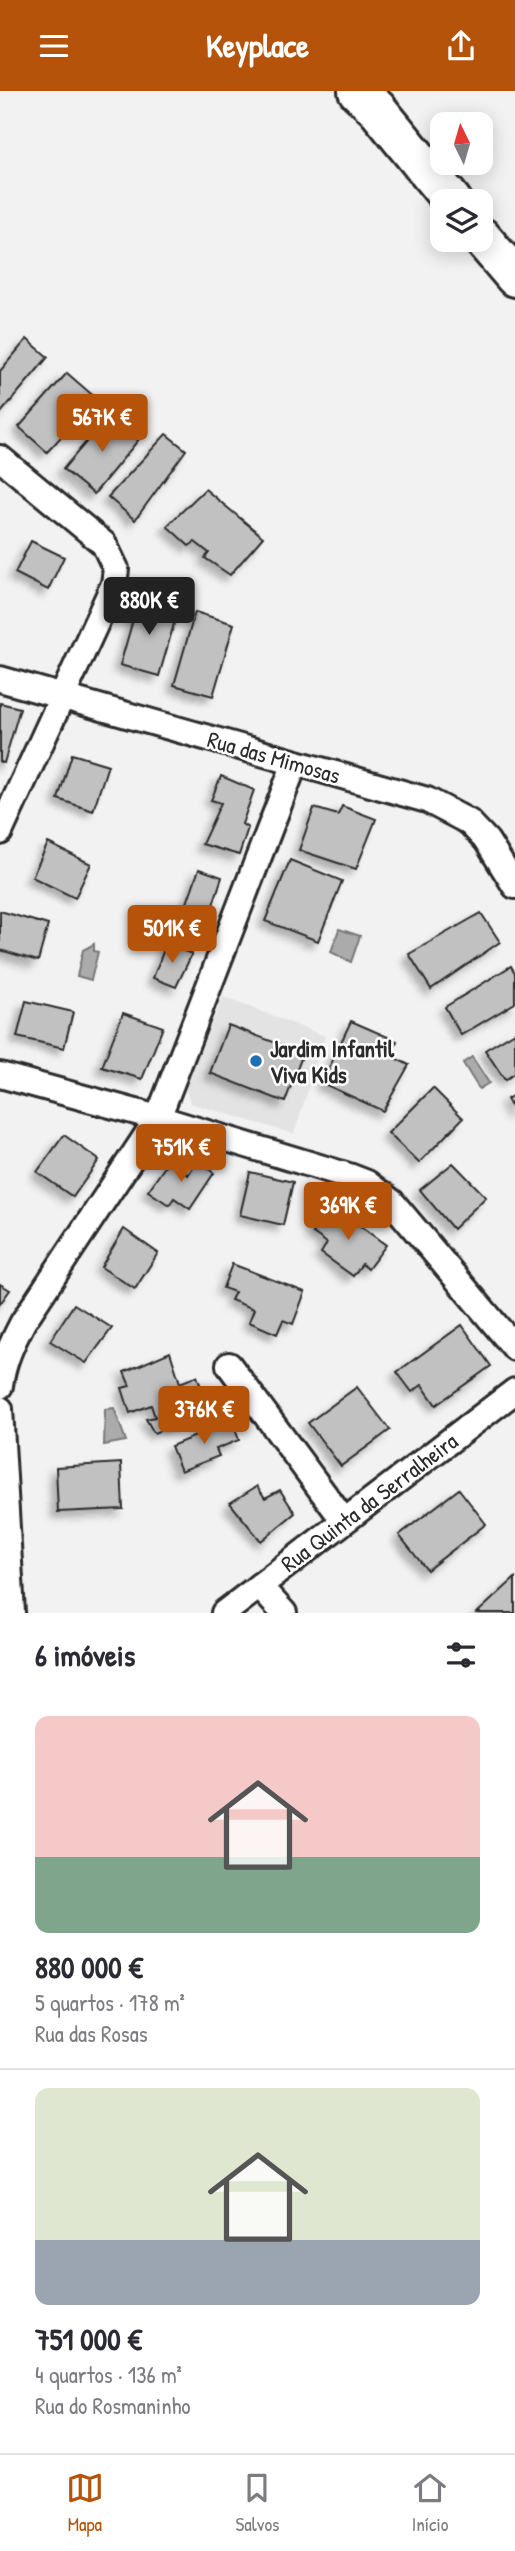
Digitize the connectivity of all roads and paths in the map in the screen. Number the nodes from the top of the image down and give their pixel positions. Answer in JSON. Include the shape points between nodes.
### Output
{"nodes":[{"id":1,"x":358,"y":91,"type":"edge"},
{"id":2,"x":442,"y":189,"type":"edge"},
{"id":3,"x":493,"y":251,"type":"edge"},
{"id":4,"x":515,"y":278,"type":"edge"},
{"id":5,"x":0,"y":458,"type":"edge"},
{"id":6,"x":0,"y":679,"type":"edge"},
{"id":7,"x":63,"y":697,"type":"junction"},
{"id":8,"x":295,"y":763,"type":"junction"},
{"id":9,"x":0,"y":832,"type":"edge"},
{"id":10,"x":515,"y":886,"type":"edge"},
{"id":11,"x":0,"y":1075,"type":"edge"},
{"id":12,"x":158,"y":1118,"type":"junction"},
{"id":13,"x":515,"y":1348,"type":"edge"},
{"id":14,"x":229,"y":1365,"type":"dead end"},
{"id":15,"x":0,"y":1385,"type":"edge"},
{"id":16,"x":515,"y":1391,"type":"edge"},
{"id":17,"x":0,"y":1409,"type":"edge"},
{"id":18,"x":344,"y":1521,"type":"junction"},
{"id":19,"x":259,"y":1586,"type":"junction"},
{"id":20,"x":12,"y":1613,"type":"edge"},
{"id":21,"x":224,"y":1613,"type":"edge"},
{"id":22,"x":284,"y":1613,"type":"edge"}],
"edges":[{"from":1,"to":2,"type":"highway"},
{"from":3,"to":4,"type":"highway"},
{"from":5,"to":7,"type":"street","via":[[104,544],[116,569],[114,584]]},
{"from":6,"to":7,"type":"street","name":"Rua das Mimosas"},
{"from":7,"to":8,"type":"street","name":"Rua das Mimosas"},
{"from":7,"to":9,"type":"street"},
{"from":8,"to":10,"type":"street","name":"Rua das Mimosas","via":[[427,800],[452,812],[487,841]]},
{"from":8,"to":12,"type":"street"},
{"from":11,"to":12,"type":"street"},
{"from":12,"to":13,"type":"street","via":[[367,1183],[392,1202]]},
{"from":12,"to":15,"type":"street","via":[[23,1322],[9,1347]]},
{"from":14,"to":18,"type":"street"},
{"from":16,"to":18,"type":"street","name":"Rua Quinta da Serralheira"},
{"from":17,"to":20,"type":"street"},
{"from":18,"to":19,"type":"street","name":"Rua Quinta da Serralheira"},
{"from":19,"to":21,"type":"street","name":"Rua Quinta da Serralheira"},
{"from":19,"to":22,"type":"street"}]}
